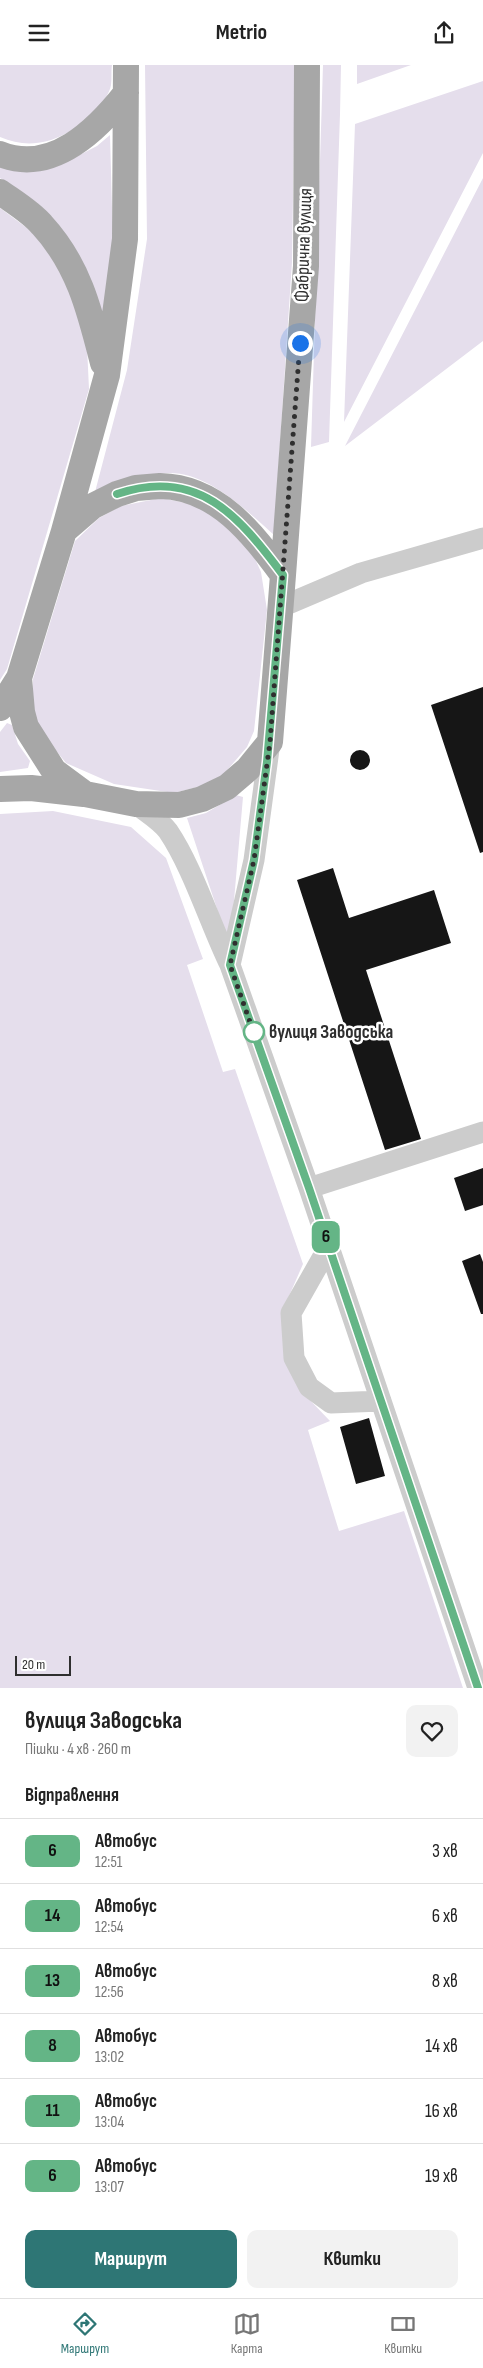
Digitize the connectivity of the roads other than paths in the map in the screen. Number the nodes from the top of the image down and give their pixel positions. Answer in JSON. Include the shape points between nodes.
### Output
{"nodes":[{"id":1,"x":126,"y":65,"type":"edge"},
{"id":2,"x":307,"y":65,"type":"edge"},
{"id":3,"x":126,"y":93,"type":"junction"},
{"id":4,"x":0,"y":154,"type":"edge"},
{"id":5,"x":0,"y":192,"type":"edge"},
{"id":6,"x":107,"y":375,"type":"junction"},
{"id":7,"x":64,"y":531,"type":"junction"},
{"id":8,"x":483,"y":538,"type":"edge"},
{"id":9,"x":283,"y":575,"type":"junction"},
{"id":10,"x":281,"y":607,"type":"junction"},
{"id":11,"x":19,"y":678,"type":"junction"},
{"id":12,"x":0,"y":708,"type":"edge"},
{"id":13,"x":270,"y":742,"type":"junction"},
{"id":14,"x":0,"y":789,"type":"edge"},
{"id":15,"x":85,"y":794,"type":"junction"},
{"id":16,"x":136,"y":804,"type":"junction"},
{"id":17,"x":230,"y":965,"type":"junction"},
{"id":18,"x":483,"y":1132,"type":"edge"},
{"id":19,"x":309,"y":1188,"type":"junction"},
{"id":20,"x":329,"y":1246,"type":"junction"},
{"id":21,"x":381,"y":1401,"type":"junction"},
{"id":22,"x":478,"y":1688,"type":"edge"}],
"edges":[{"from":1,"to":3,"type":"main road"},
{"from":2,"to":9,"type":"main road","name":"Фабрична вулиця","via":[[306,266]]},
{"from":3,"to":4,"type":"main road","via":[[89,135],[55,155],[28,159]]},
{"from":3,"to":6,"type":"main road","via":[[125,239]]},
{"from":5,"to":6,"type":"main road","via":[[42,224],[67,259],[86,296]]},
{"from":6,"to":7,"type":"main road"},
{"from":7,"to":9,"type":"main road","via":[[93,506],[117,494],[136,488],[176,486],[209,499],[241,522]]},
{"from":7,"to":11,"type":"main road"},
{"from":8,"to":10,"type":"street","via":[[361,573]]},
{"from":9,"to":10,"type":"main road","name":"Фабрична вулиця"},
{"from":10,"to":13,"type":"main road","name":"Фабрична вулиця"},
{"from":11,"to":12,"type":"main road"},
{"from":11,"to":15,"type":"main road","via":[[22,712],[33,741],[54,771]]},
{"from":13,"to":16,"type":"main road","via":[[248,769],[227,787],[202,799],[179,805]]},
{"from":13,"to":17,"type":"street","via":[[254,860]]},
{"from":14,"to":15,"type":"main road","via":[[31,788]]},
{"from":15,"to":16,"type":"main road"},
{"from":16,"to":17,"type":"street","via":[[167,830],[186,864]]},
{"from":17,"to":19,"type":"street"},
{"from":18,"to":19,"type":"street"},
{"from":19,"to":20,"type":"street"},
{"from":20,"to":21,"type":"street"},
{"from":20,"to":21,"type":"street","via":[[291,1313],[294,1359],[309,1387],[331,1403]]},
{"from":21,"to":22,"type":"street"}]}
